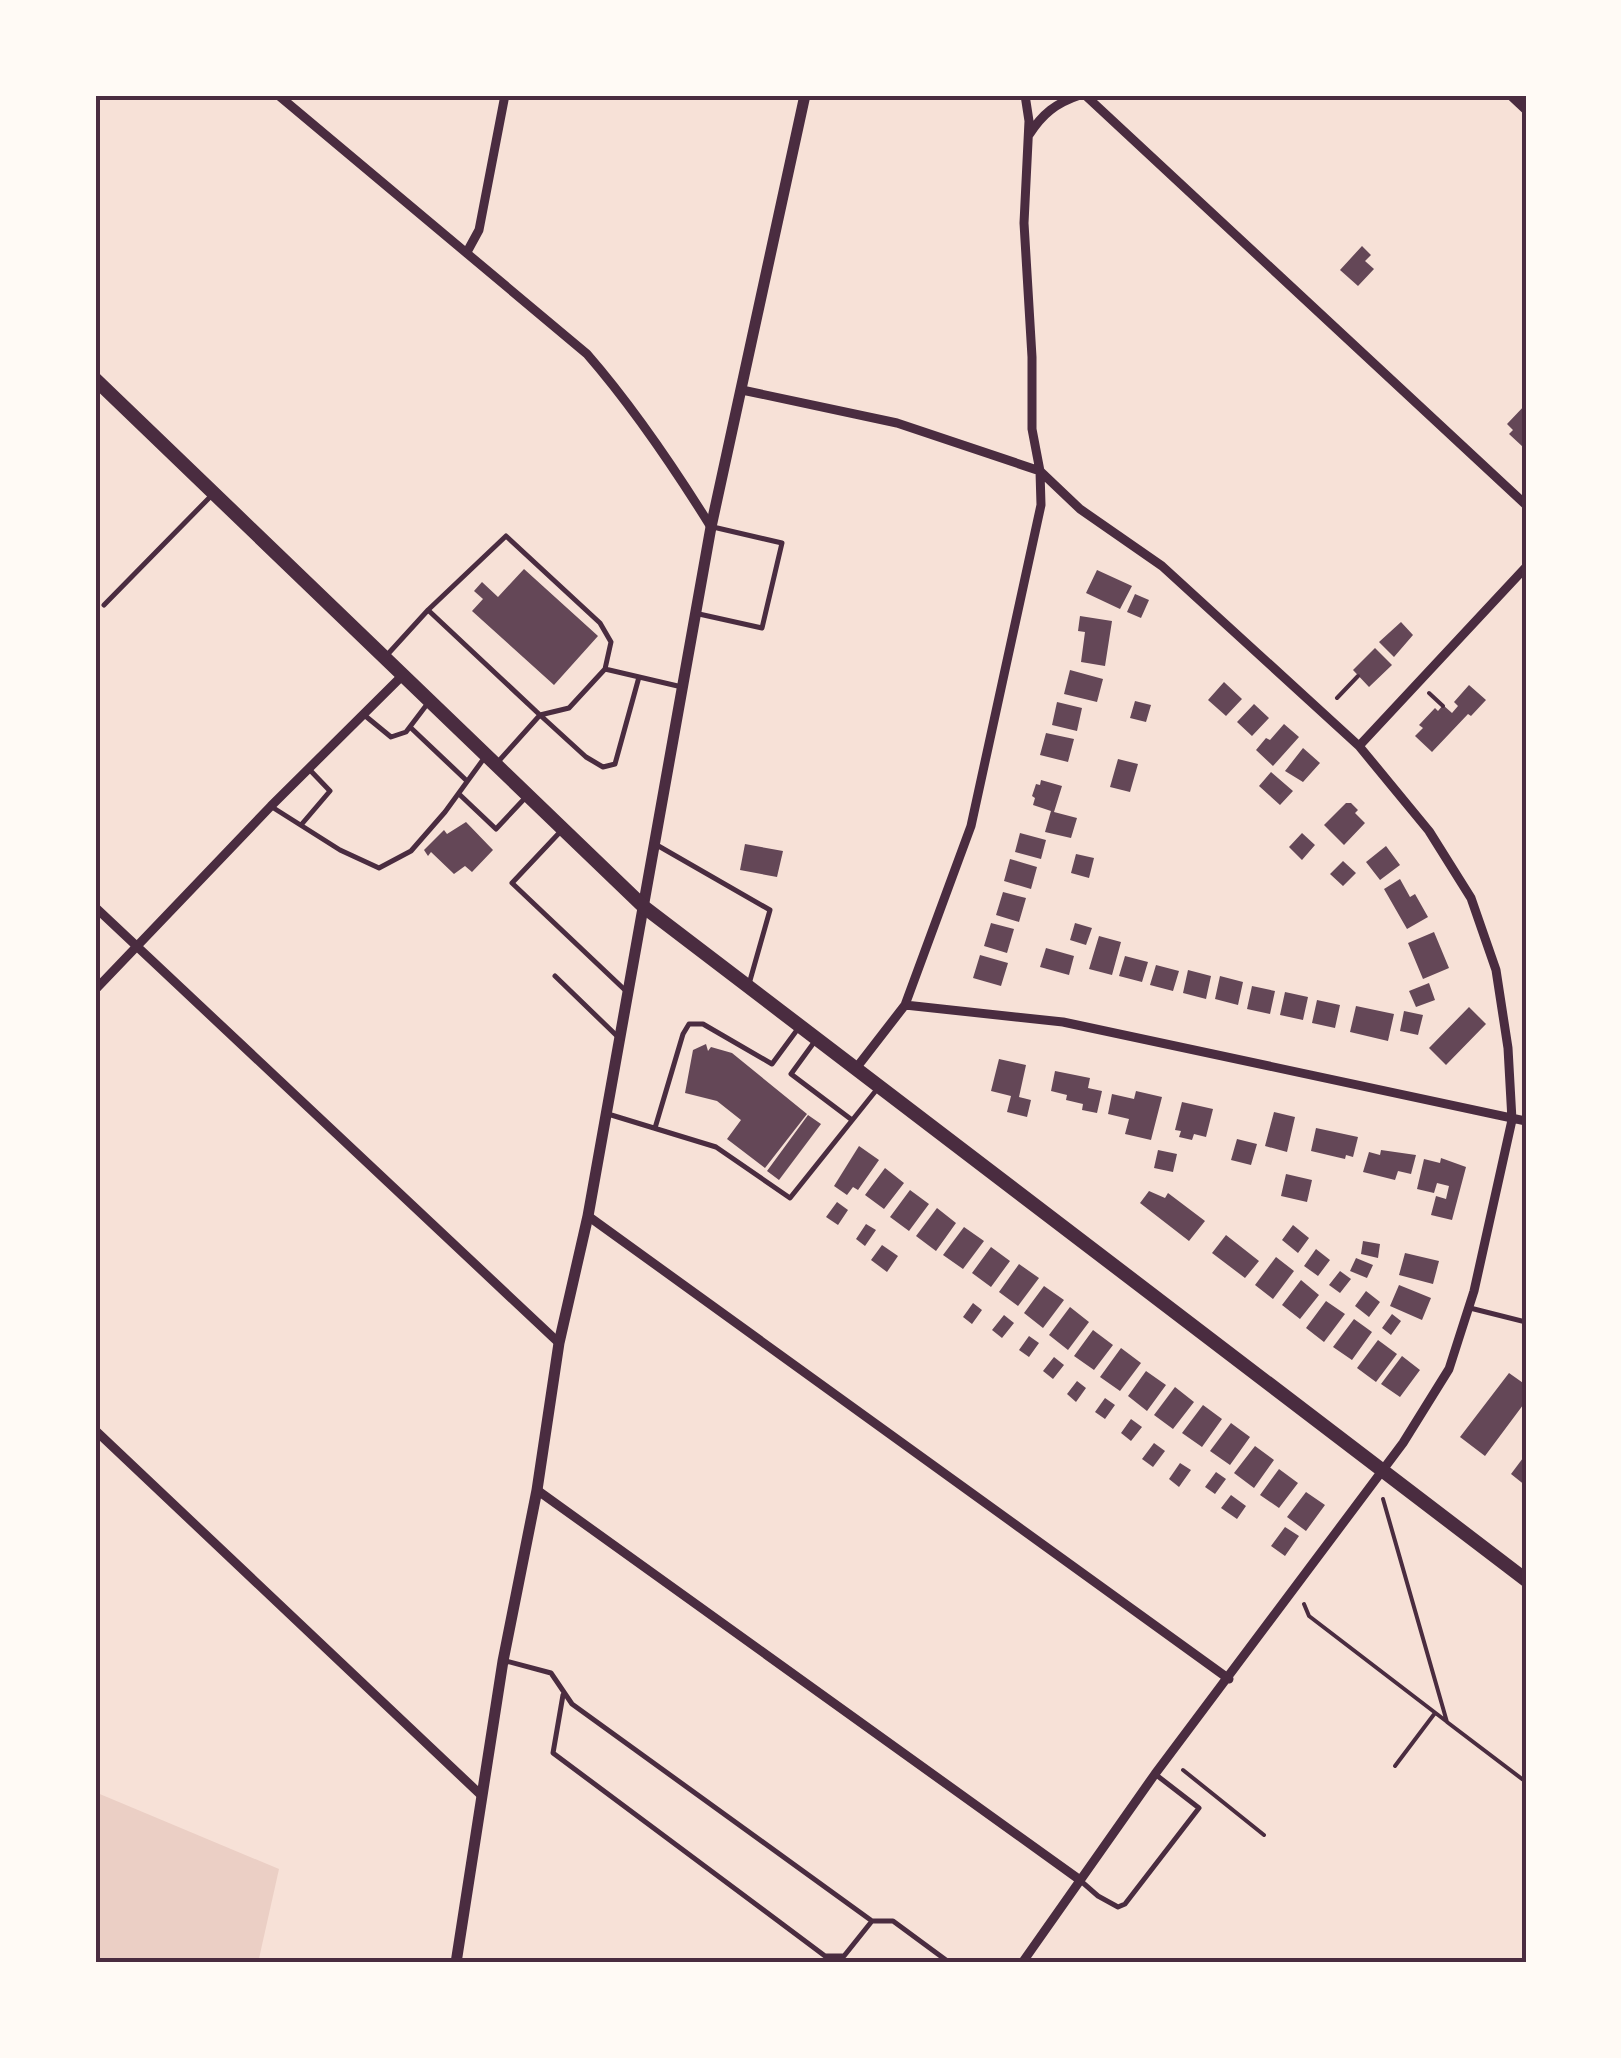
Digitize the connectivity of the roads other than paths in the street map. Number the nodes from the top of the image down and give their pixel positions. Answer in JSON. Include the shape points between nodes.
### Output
{"nodes":[{"id":1,"x":278,"y":95,"type":"edge"},
{"id":2,"x":504,"y":95,"type":"edge"},
{"id":3,"x":805,"y":95,"type":"edge"},
{"id":4,"x":1025,"y":95,"type":"edge"},
{"id":5,"x":1083,"y":95,"type":"edge"},
{"id":6,"x":1510,"y":95,"type":"edge"},
{"id":7,"x":1526,"y":110,"type":"edge"},
{"id":8,"x":1029,"y":135,"type":"junction"},
{"id":9,"x":467,"y":252,"type":"junction"},
{"id":10,"x":95,"y":380,"type":"edge"},
{"id":11,"x":742,"y":390,"type":"junction"},
{"id":12,"x":1040,"y":472,"type":"junction"},
{"id":13,"x":214,"y":493,"type":"junction"},
{"id":14,"x":1526,"y":506,"type":"edge"},
{"id":15,"x":710,"y":526,"type":"junction"},
{"id":16,"x":1526,"y":567,"type":"edge"},
{"id":17,"x":104,"y":605,"type":"dead end"},
{"id":18,"x":428,"y":610,"type":"junction"},
{"id":19,"x":696,"y":613,"type":"junction"},
{"id":20,"x":385,"y":657,"type":"junction"},
{"id":21,"x":605,"y":669,"type":"junction"},
{"id":22,"x":403,"y":675,"type":"junction"},
{"id":23,"x":639,"y":677,"type":"junction"},
{"id":24,"x":683,"y":687,"type":"junction"},
{"id":25,"x":430,"y":700,"type":"junction"},
{"id":26,"x":362,"y":714,"type":"junction"},
{"id":27,"x":540,"y":716,"type":"junction"},
{"id":28,"x":410,"y":727,"type":"junction"},
{"id":29,"x":1359,"y":746,"type":"junction"},
{"id":30,"x":491,"y":760,"type":"junction"},
{"id":31,"x":308,"y":768,"type":"junction"},
{"id":32,"x":467,"y":781,"type":"junction"},
{"id":33,"x":458,"y":794,"type":"junction"},
{"id":34,"x":528,"y":795,"type":"junction"},
{"id":35,"x":270,"y":806,"type":"junction"},
{"id":36,"x":301,"y":825,"type":"junction"},
{"id":37,"x":563,"y":829,"type":"junction"},
{"id":38,"x":656,"y":844,"type":"junction"},
{"id":39,"x":95,"y":907,"type":"edge"},
{"id":40,"x":644,"y":907,"type":"junction"},
{"id":41,"x":137,"y":947,"type":"junction"},
{"id":42,"x":555,"y":976,"type":"dead end"},
{"id":43,"x":748,"y":986,"type":"junction"},
{"id":44,"x":95,"y":990,"type":"edge"},
{"id":45,"x":628,"y":992,"type":"junction"},
{"id":46,"x":905,"y":1004,"type":"junction"},
{"id":47,"x":800,"y":1026,"type":"junction"},
{"id":48,"x":620,"y":1038,"type":"junction"},
{"id":49,"x":817,"y":1038,"type":"junction"},
{"id":50,"x":856,"y":1068,"type":"junction"},
{"id":51,"x":880,"y":1085,"type":"junction"},
{"id":52,"x":606,"y":1114,"type":"junction"},
{"id":53,"x":852,"y":1120,"type":"junction"},
{"id":54,"x":1512,"y":1120,"type":"junction"},
{"id":55,"x":1526,"y":1121,"type":"edge"},
{"id":56,"x":655,"y":1128,"type":"junction"},
{"id":57,"x":588,"y":1216,"type":"junction"},
{"id":58,"x":1467,"y":1307,"type":"junction"},
{"id":59,"x":1526,"y":1322,"type":"edge"},
{"id":60,"x":559,"y":1343,"type":"junction"},
{"id":61,"x":95,"y":1430,"type":"edge"},
{"id":62,"x":1382,"y":1471,"type":"junction"},
{"id":63,"x":537,"y":1490,"type":"junction"},
{"id":64,"x":1526,"y":1580,"type":"edge"},
{"id":65,"x":503,"y":1661,"type":"junction"},
{"id":66,"x":1229,"y":1680,"type":"junction"},
{"id":67,"x":564,"y":1693,"type":"junction"},
{"id":68,"x":1156,"y":1774,"type":"junction"},
{"id":69,"x":482,"y":1796,"type":"junction"},
{"id":70,"x":1080,"y":1880,"type":"junction"},
{"id":71,"x":872,"y":1921,"type":"junction"},
{"id":72,"x":1026,"y":1962,"type":"edge"},
{"id":73,"x":456,"y":1963,"type":"edge"},
{"id":74,"x":950,"y":1963,"type":"edge"}],
"edges":[{"from":1,"to":9,"type":"street"},
{"from":2,"to":9,"type":"street","via":[[479,230]]},
{"from":3,"to":11,"type":"street"},
{"from":4,"to":8,"type":"street"},
{"from":5,"to":8,"type":"street","via":[[1054,106]]},
{"from":5,"to":14,"type":"street"},
{"from":6,"to":7,"type":"street"},
{"from":8,"to":12,"type":"street","via":[[1024,223],[1032,428]]},
{"from":9,"to":15,"type":"street","via":[[587,354],[663,451]]},
{"from":10,"to":13,"type":"main road"},
{"from":11,"to":12,"type":"street","via":[[897,423]]},
{"from":11,"to":15,"type":"street"},
{"from":12,"to":29,"type":"street","via":[[1162,566]]},
{"from":12,"to":46,"type":"street","via":[[1040,505],[971,826]]},
{"from":13,"to":17,"type":"lane"},
{"from":13,"to":20,"type":"main road"},
{"from":15,"to":19,"type":"street"},
{"from":15,"to":19,"type":"lane","via":[[782,543],[762,628]]},
{"from":16,"to":29,"type":"street"},
{"from":18,"to":20,"type":"lane"},
{"from":18,"to":21,"type":"lane","via":[[506,536],[600,623],[611,642]]},
{"from":18,"to":27,"type":"lane"},
{"from":19,"to":24,"type":"street"},
{"from":20,"to":22,"type":"main road"},
{"from":21,"to":23,"type":"lane"},
{"from":21,"to":27,"type":"lane","via":[[569,708]]},
{"from":22,"to":25,"type":"main road"},
{"from":22,"to":26,"type":"street"},
{"from":23,"to":24,"type":"lane"},
{"from":23,"to":27,"type":"lane","via":[[614,764],[603,767],[586,757]]},
{"from":24,"to":38,"type":"street"},
{"from":25,"to":28,"type":"lane"},
{"from":25,"to":30,"type":"main road"},
{"from":26,"to":28,"type":"lane","via":[[391,737]]},
{"from":26,"to":31,"type":"street"},
{"from":27,"to":30,"type":"lane"},
{"from":28,"to":32,"type":"lane"},
{"from":29,"to":54,"type":"street","via":[[1429,831],[1471,898],[1496,970]]},
{"from":30,"to":32,"type":"lane"},
{"from":30,"to":34,"type":"main road"},
{"from":31,"to":35,"type":"street"},
{"from":31,"to":36,"type":"lane","via":[[330,790]]},
{"from":32,"to":33,"type":"lane"},
{"from":33,"to":34,"type":"lane","via":[[496,829]]},
{"from":33,"to":36,"type":"lane","via":[[411,851],[379,868]]},
{"from":34,"to":37,"type":"main road"},
{"from":35,"to":36,"type":"lane"},
{"from":35,"to":41,"type":"street"},
{"from":37,"to":40,"type":"main road"},
{"from":37,"to":45,"type":"lane","via":[[512,883]]},
{"from":38,"to":40,"type":"street"},
{"from":38,"to":43,"type":"lane","via":[[770,910]]},
{"from":39,"to":41,"type":"street"},
{"from":40,"to":43,"type":"main road"},
{"from":40,"to":45,"type":"street"},
{"from":41,"to":44,"type":"street"},
{"from":41,"to":60,"type":"street"},
{"from":42,"to":48,"type":"lane"},
{"from":43,"to":47,"type":"main road"},
{"from":45,"to":48,"type":"street"},
{"from":46,"to":50,"type":"street"},
{"from":46,"to":54,"type":"street","via":[[1063,1022]]},
{"from":47,"to":49,"type":"main road"},
{"from":47,"to":56,"type":"lane","via":[[772,1064],[704,1024],[689,1024]]},
{"from":48,"to":52,"type":"street"},
{"from":49,"to":50,"type":"main road"},
{"from":49,"to":53,"type":"lane","via":[[791,1074]]},
{"from":50,"to":51,"type":"main road"},
{"from":51,"to":53,"type":"lane"},
{"from":51,"to":62,"type":"main road"},
{"from":52,"to":56,"type":"lane"},
{"from":52,"to":57,"type":"street"},
{"from":53,"to":56,"type":"lane","via":[[790,1198],[716,1147]]},
{"from":54,"to":55,"type":"street"},
{"from":54,"to":58,"type":"street"},
{"from":57,"to":60,"type":"street"},
{"from":57,"to":66,"type":"street"},
{"from":58,"to":59,"type":"lane"},
{"from":58,"to":62,"type":"street","via":[[1449,1368]]},
{"from":60,"to":63,"type":"street"},
{"from":61,"to":69,"type":"street"},
{"from":62,"to":64,"type":"main road"},
{"from":62,"to":66,"type":"street"},
{"from":63,"to":65,"type":"street"},
{"from":63,"to":70,"type":"street"},
{"from":65,"to":67,"type":"lane","via":[[551,1673]]},
{"from":65,"to":69,"type":"street"},
{"from":66,"to":68,"type":"street"},
{"from":67,"to":71,"type":"lane"},
{"from":67,"to":71,"type":"lane","via":[[553,1753],[825,1956],[844,1956]]},
{"from":68,"to":70,"type":"street"},
{"from":68,"to":70,"type":"lane","via":[[1199,1808],[1125,1904],[1108,1902]]},
{"from":69,"to":73,"type":"street"},
{"from":70,"to":72,"type":"street"},
{"from":71,"to":74,"type":"lane","via":[[894,1920]]}]}
